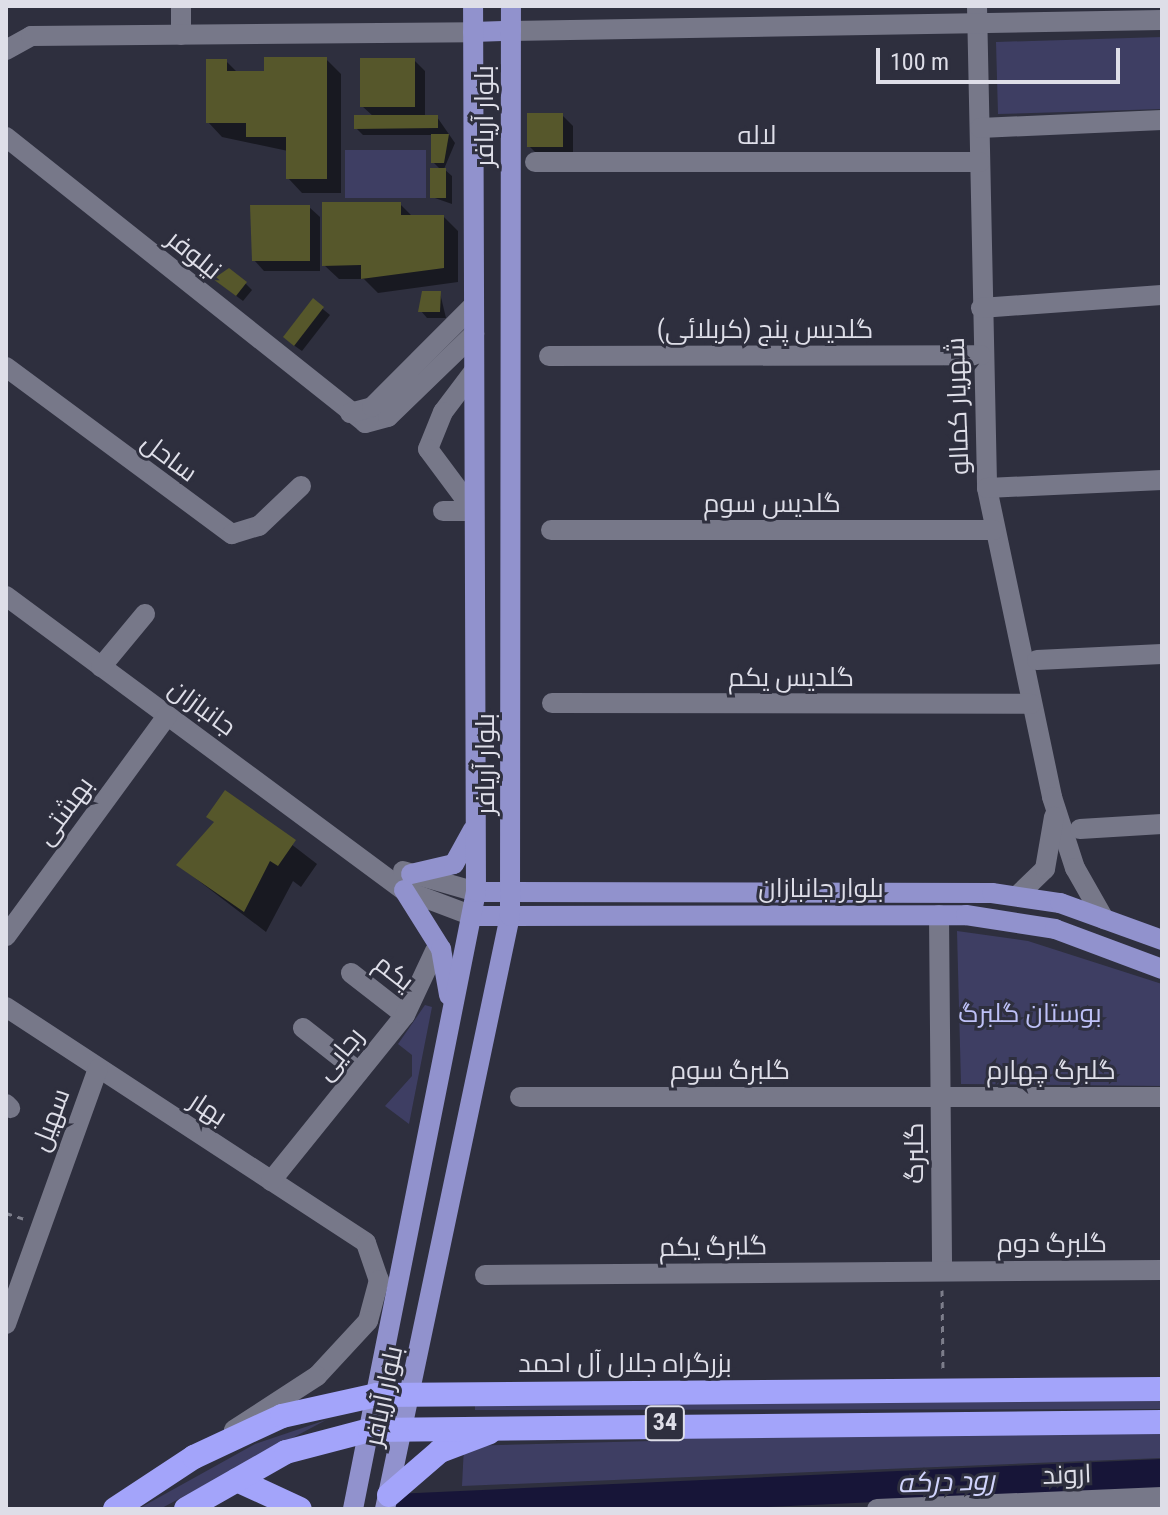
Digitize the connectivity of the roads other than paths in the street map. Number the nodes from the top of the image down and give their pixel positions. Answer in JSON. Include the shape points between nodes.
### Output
{"nodes":[{"id":1,"x":181,"y":6,"type":"edge"},
{"id":2,"x":473,"y":6,"type":"edge"},
{"id":3,"x":511,"y":6,"type":"edge"},
{"id":4,"x":977,"y":15,"type":"edge"},
{"id":5,"x":1162,"y":20,"type":"edge"},
{"id":6,"x":511,"y":31,"type":"junction"},
{"id":7,"x":473,"y":32,"type":"junction"},
{"id":8,"x":181,"y":35,"type":"junction"},
{"id":9,"x":6,"y":50,"type":"edge"},
{"id":10,"x":1162,"y":120,"type":"edge"},
{"id":11,"x":980,"y":128,"type":"junction"},
{"id":12,"x":6,"y":137,"type":"edge"},
{"id":13,"x":535,"y":162,"type":"dead end"},
{"id":14,"x":980,"y":162,"type":"junction"},
{"id":15,"x":1162,"y":295,"type":"edge"},
{"id":16,"x":474,"y":305,"type":"junction"},
{"id":17,"x":981,"y":308,"type":"junction"},
{"id":18,"x":474,"y":334,"type":"junction"},
{"id":19,"x":981,"y":355,"type":"junction"},
{"id":20,"x":549,"y":356,"type":"dead end"},
{"id":21,"x":6,"y":367,"type":"edge"},
{"id":22,"x":474,"y":371,"type":"junction"},
{"id":23,"x":350,"y":413,"type":"junction"},
{"id":24,"x":1162,"y":480,"type":"edge"},
{"id":25,"x":301,"y":486,"type":"dead end"},
{"id":26,"x":987,"y":488,"type":"junction"},
{"id":27,"x":443,"y":511,"type":"dead end"},
{"id":28,"x":474,"y":511,"type":"junction"},
{"id":29,"x":551,"y":530,"type":"dead end"},
{"id":30,"x":994,"y":530,"type":"junction"},
{"id":31,"x":6,"y":596,"type":"edge"},
{"id":32,"x":145,"y":614,"type":"dead end"},
{"id":33,"x":1162,"y":654,"type":"edge"},
{"id":34,"x":1037,"y":660,"type":"dead end"},
{"id":35,"x":101,"y":667,"type":"junction"},
{"id":36,"x":552,"y":703,"type":"dead end"},
{"id":37,"x":1031,"y":704,"type":"junction"},
{"id":38,"x":167,"y":716,"type":"junction"},
{"id":39,"x":1052,"y":797,"type":"junction"},
{"id":40,"x":476,"y":822,"type":"junction"},
{"id":41,"x":1162,"y":824,"type":"edge"},
{"id":42,"x":1080,"y":829,"type":"dead end"},
{"id":43,"x":407,"y":882,"type":"junction"},
{"id":44,"x":512,"y":891,"type":"junction"},
{"id":45,"x":476,"y":892,"type":"junction"},
{"id":46,"x":1017,"y":896,"type":"junction"},
{"id":47,"x":1060,"y":903,"type":"junction"},
{"id":48,"x":939,"y":915,"type":"junction"},
{"id":49,"x":473,"y":916,"type":"junction"},
{"id":50,"x":510,"y":916,"type":"junction"},
{"id":51,"x":1104,"y":919,"type":"junction"},
{"id":52,"x":1055,"y":929,"type":"junction"},
{"id":53,"x":6,"y":936,"type":"edge"},
{"id":54,"x":1162,"y":940,"type":"edge"},
{"id":55,"x":435,"y":951,"type":"dead end"},
{"id":56,"x":1162,"y":969,"type":"edge"},
{"id":57,"x":351,"y":973,"type":"dead end"},
{"id":58,"x":6,"y":1007,"type":"edge"},
{"id":59,"x":452,"y":1010,"type":"junction"},
{"id":60,"x":405,"y":1015,"type":"junction"},
{"id":61,"x":303,"y":1028,"type":"dead end"},
{"id":62,"x":98,"y":1069,"type":"junction"},
{"id":63,"x":359,"y":1072,"type":"junction"},
{"id":64,"x":520,"y":1097,"type":"dead end"},
{"id":65,"x":941,"y":1097,"type":"junction"},
{"id":66,"x":1162,"y":1097,"type":"edge"},
{"id":67,"x":271,"y":1181,"type":"junction"},
{"id":68,"x":942,"y":1270,"type":"junction"},
{"id":69,"x":1162,"y":1270,"type":"edge"},
{"id":70,"x":485,"y":1275,"type":"dead end"},
{"id":71,"x":6,"y":1324,"type":"edge"},
{"id":72,"x":1162,"y":1389,"type":"edge"},
{"id":73,"x":412,"y":1393,"type":"junction"},
{"id":74,"x":377,"y":1395,"type":"junction"},
{"id":75,"x":1162,"y":1422,"type":"edge"},
{"id":76,"x":517,"y":1424,"type":"junction"},
{"id":77,"x":405,"y":1427,"type":"junction"},
{"id":78,"x":370,"y":1430,"type":"junction"},
{"id":79,"x":194,"y":1457,"type":"junction"},
{"id":80,"x":237,"y":1480,"type":"junction"},
{"id":81,"x":1162,"y":1497,"type":"edge"},
{"id":82,"x":355,"y":1500,"type":"edge"},
{"id":83,"x":387,"y":1502,"type":"edge"},
{"id":84,"x":1114,"y":1504,"type":"edge"},
{"id":85,"x":297,"y":1506,"type":"edge"},
{"id":86,"x":115,"y":1509,"type":"edge"},
{"id":87,"x":186,"y":1509,"type":"edge"},
{"id":88,"x":877,"y":1509,"type":"edge"}],
"edges":[{"from":1,"to":8,"type":"street"},
{"from":2,"to":7,"type":"main road","name":"بلوار آریافر"},
{"from":3,"to":6,"type":"main road","name":"بلوار آریافر"},
{"from":4,"to":5,"type":"street"},
{"from":4,"to":6,"type":"street"},
{"from":4,"to":11,"type":"street","name":"شهریار کمالو"},
{"from":6,"to":7,"type":"main road"},
{"from":6,"to":44,"type":"main road","name":"بلوار آریافر"},
{"from":7,"to":8,"type":"street"},
{"from":7,"to":16,"type":"main road","name":"بلوار آریافر"},
{"from":8,"to":9,"type":"street","via":[[31,36]]},
{"from":10,"to":11,"type":"street"},
{"from":11,"to":14,"type":"street","name":"شهریار کمالو"},
{"from":12,"to":23,"type":"street","name":"نیلوفر"},
{"from":13,"to":14,"type":"street","name":"لاله"},
{"from":14,"to":17,"type":"street","name":"شهریار کمالو"},
{"from":15,"to":17,"type":"street"},
{"from":16,"to":18,"type":"main road","name":"بلوار آریافر"},
{"from":16,"to":23,"type":"street","via":[[372,407]]},
{"from":17,"to":19,"type":"street","name":"شهریار کمالو"},
{"from":18,"to":22,"type":"main road","name":"بلوار آریافر"},
{"from":18,"to":23,"type":"street","via":[[388,417],[365,423]]},
{"from":19,"to":20,"type":"street","name":"گلدیس پنج (کربلائی)"},
{"from":19,"to":26,"type":"street","name":"شهریار کمالو"},
{"from":21,"to":25,"type":"street","name":"ساحل","via":[[232,534],[259,526]]},
{"from":22,"to":28,"type":"main road","name":"بلوار آریافر"},
{"from":22,"to":28,"type":"street","via":[[443,412],[428,449]]},
{"from":24,"to":26,"type":"street"},
{"from":26,"to":30,"type":"street","name":"شهریار کمالو"},
{"from":27,"to":28,"type":"street"},
{"from":28,"to":40,"type":"main road","name":"بلوار آریافر"},
{"from":29,"to":30,"type":"street","name":"گلدیس سوم"},
{"from":30,"to":37,"type":"street","name":"شهریار کمالو"},
{"from":31,"to":35,"type":"street","name":"جانبازان"},
{"from":32,"to":35,"type":"street"},
{"from":33,"to":34,"type":"street"},
{"from":35,"to":38,"type":"street","name":"جانبازان"},
{"from":36,"to":37,"type":"street","name":"گلدیس یکم"},
{"from":37,"to":39,"type":"street","name":"شهریار کمالو"},
{"from":38,"to":43,"type":"street","name":"جانبازان"},
{"from":38,"to":53,"type":"street","name":"بهشتی"},
{"from":39,"to":46,"type":"street","via":[[1045,869]]},
{"from":39,"to":51,"type":"street","via":[[1075,868]]},
{"from":40,"to":43,"type":"main road","via":[[454,864]]},
{"from":40,"to":45,"type":"main road","name":"بلوار آریافر"},
{"from":41,"to":42,"type":"street"},
{"from":43,"to":45,"type":"street","name":"جانبازان"},
{"from":43,"to":49,"type":"street","name":"جانبازان"},
{"from":43,"to":59,"type":"main road","via":[[441,949]]},
{"from":44,"to":45,"type":"main road","name":"بلوار جانبازان"},
{"from":44,"to":46,"type":"main road","name":"بلوار جانبازان"},
{"from":44,"to":50,"type":"main road","name":"بلوار آریافر"},
{"from":45,"to":49,"type":"main road","name":"بلوار آریافر"},
{"from":46,"to":47,"type":"main road","name":"بلوار جانبازان"},
{"from":47,"to":51,"type":"main road","name":"بلوار جانبازان"},
{"from":47,"to":52,"type":"main road"},
{"from":48,"to":50,"type":"main road","name":"بلوار جانبازان"},
{"from":48,"to":52,"type":"main road","name":"بلوار جانبازان"},
{"from":48,"to":65,"type":"street","name":"گلبرگ"},
{"from":49,"to":50,"type":"main road","name":"بلوار جانبازان"},
{"from":49,"to":59,"type":"main road","name":"بلوار آریافر"},
{"from":50,"to":73,"type":"main road","name":"بلوار آریافر"},
{"from":51,"to":54,"type":"main road","name":"بلوار جانبازان"},
{"from":52,"to":56,"type":"main road","name":"بلوار جانبازان"},
{"from":55,"to":60,"type":"street","name":"رجایی"},
{"from":57,"to":60,"type":"street","name":"یکم"},
{"from":58,"to":62,"type":"street","name":"بهار"},
{"from":59,"to":74,"type":"main road","name":"بلوار آریافر"},
{"from":60,"to":63,"type":"street","name":"رجایی"},
{"from":61,"to":63,"type":"street"},
{"from":62,"to":67,"type":"street","name":"بهار"},
{"from":62,"to":71,"type":"street","name":"سهیل"},
{"from":63,"to":67,"type":"street","name":"رجایی"},
{"from":64,"to":65,"type":"street","name":"گلبرگ سوم"},
{"from":65,"to":66,"type":"street","name":"گلبرگ چهارم"},
{"from":65,"to":68,"type":"street","name":"گلبرگ"},
{"from":67,"to":79,"type":"street","name":"بهار","via":[[348,1226],[375,1261],[376,1305],[350,1346]]},
{"from":68,"to":69,"type":"street","name":"گلبرگ دوم"},
{"from":68,"to":70,"type":"street","name":"گلبرگ یکم"},
{"from":72,"to":73,"type":"highway","name":"بزرگراه جلال آل احمد","number":"34"},
{"from":73,"to":74,"type":"highway","name":"بزرگراه جلال آل احمد","number":"34"},
{"from":73,"to":77,"type":"main road","name":"بلوار آریافر"},
{"from":74,"to":78,"type":"main road","name":"بلوار آریافر"},
{"from":74,"to":79,"type":"highway","name":"بزرگراه جلال آل احمد","number":"34","via":[[282,1416]]},
{"from":75,"to":76,"type":"highway","number":"34"},
{"from":76,"to":77,"type":"highway","number":"34"},
{"from":76,"to":83,"type":"highway","via":[[440,1451]]},
{"from":77,"to":78,"type":"highway","number":"34"},
{"from":77,"to":83,"type":"main road","name":"بلوار آریافر"},
{"from":78,"to":80,"type":"highway","number":"34","via":[[286,1452]]},
{"from":78,"to":82,"type":"main road","name":"بلوار آریافر"},
{"from":79,"to":86,"type":"highway","name":"بزرگراه جلال آل احمد","number":"34"},
{"from":80,"to":85,"type":"highway"},
{"from":80,"to":87,"type":"highway","number":"34"},
{"from":81,"to":84,"type":"street","name":"اروند"},
{"from":84,"to":88,"type":"street","name":"اروند"}]}
